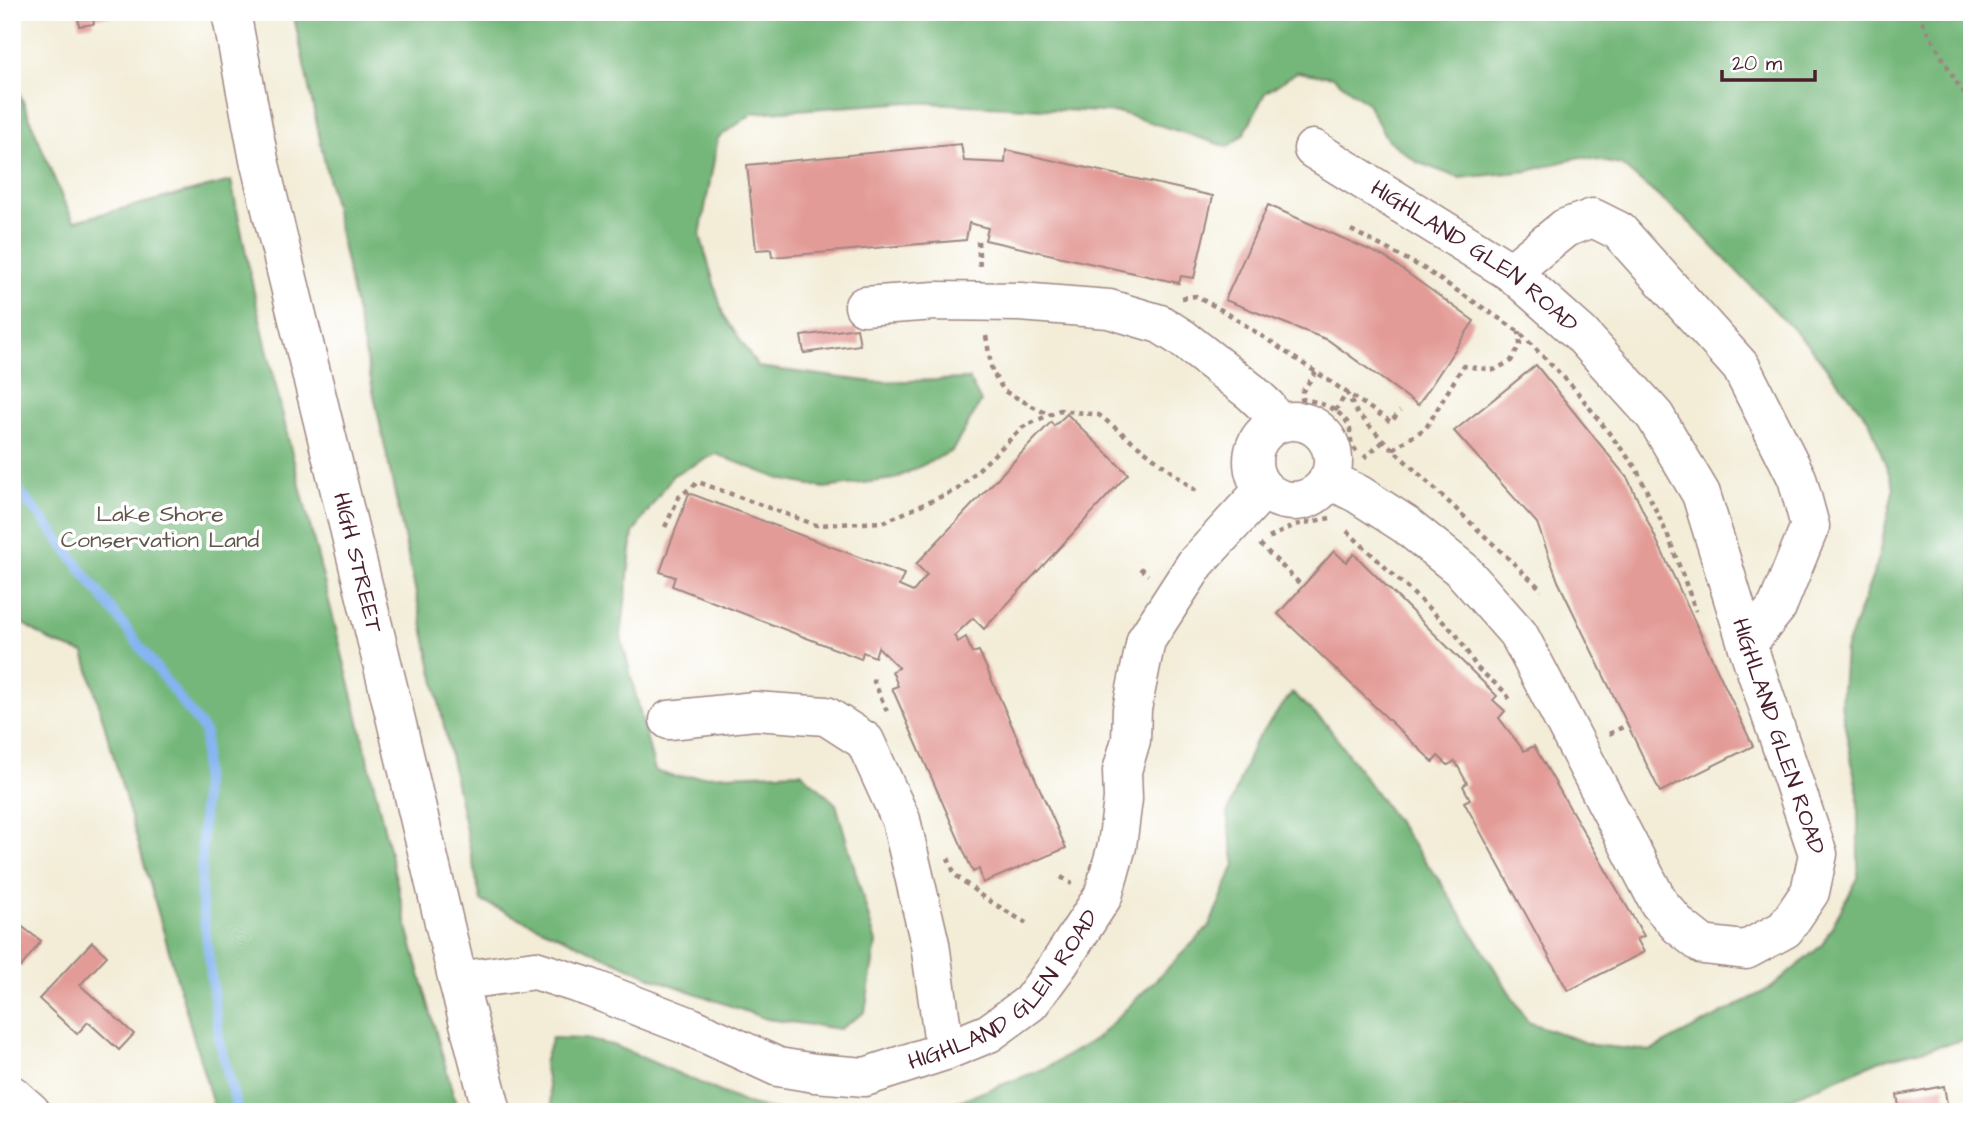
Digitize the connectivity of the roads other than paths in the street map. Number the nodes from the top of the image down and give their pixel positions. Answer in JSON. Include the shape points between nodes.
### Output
{"nodes":[{"id":1,"x":231,"y":12,"type":"edge"},
{"id":2,"x":1313,"y":149,"type":"dead end"},
{"id":3,"x":1511,"y":272,"type":"junction"},
{"id":4,"x":864,"y":306,"type":"dead end"},
{"id":5,"x":1276,"y":424,"type":"junction"},
{"id":6,"x":1328,"y":479,"type":"junction"},
{"id":7,"x":1264,"y":489,"type":"junction"},
{"id":8,"x":1747,"y":644,"type":"junction"},
{"id":9,"x":669,"y":720,"type":"dead end"},
{"id":10,"x":458,"y":981,"type":"junction"},
{"id":11,"x":945,"y":1051,"type":"junction"},
{"id":12,"x":12,"y":1095,"type":"edge"},
{"id":13,"x":31,"y":1112,"type":"edge"},
{"id":14,"x":492,"y":1112,"type":"edge"}],
"edges":[{"from":1,"to":10,"type":"street","name":"HIGH STREET","via":[[259,160]]},
{"from":2,"to":3,"type":"street","name":"HIGHLAND GLEN ROAD"},
{"from":3,"to":8,"type":"street","name":"HIGHLAND GLEN ROAD","via":[[1581,334],[1655,416],[1701,495]]},
{"from":3,"to":8,"type":"street","via":[[1565,228],[1593,218],[1619,231],[1741,367],[1797,478],[1810,526],[1777,607]]},
{"from":4,"to":5,"type":"street","via":[[1020,302],[1121,312],[1160,324],[1182,338],[1251,392]]},
{"from":5,"to":6,"type":"street","via":[[1304,422],[1317,428],[1332,452]]},
{"from":5,"to":7,"type":"street","via":[[1255,446],[1252,461]]},
{"from":6,"to":7,"type":"street","via":[[1311,497],[1298,500],[1286,500]]},
{"from":6,"to":8,"type":"street","name":"HIGHLAND GLEN ROAD","via":[[1406,525],[1471,580],[1519,635],[1659,902],[1703,945],[1746,950],[1785,929],[1810,892],[1818,854]]},
{"from":7,"to":11,"type":"street","name":"HIGHLAND GLEN ROAD","via":[[1196,563],[1146,640],[1122,771],[1117,846],[1103,896],[1030,1003],[989,1033]]},
{"from":9,"to":11,"type":"street","via":[[755,711],[825,716],[864,741],[901,821],[930,944]]},
{"from":10,"to":11,"type":"street","name":"HIGHLAND GLEN ROAD","via":[[534,970],[691,1027],[778,1068],[865,1077]]},
{"from":10,"to":14,"type":"street","name":"HIGH STREET"},
{"from":12,"to":13,"type":"street"}]}
